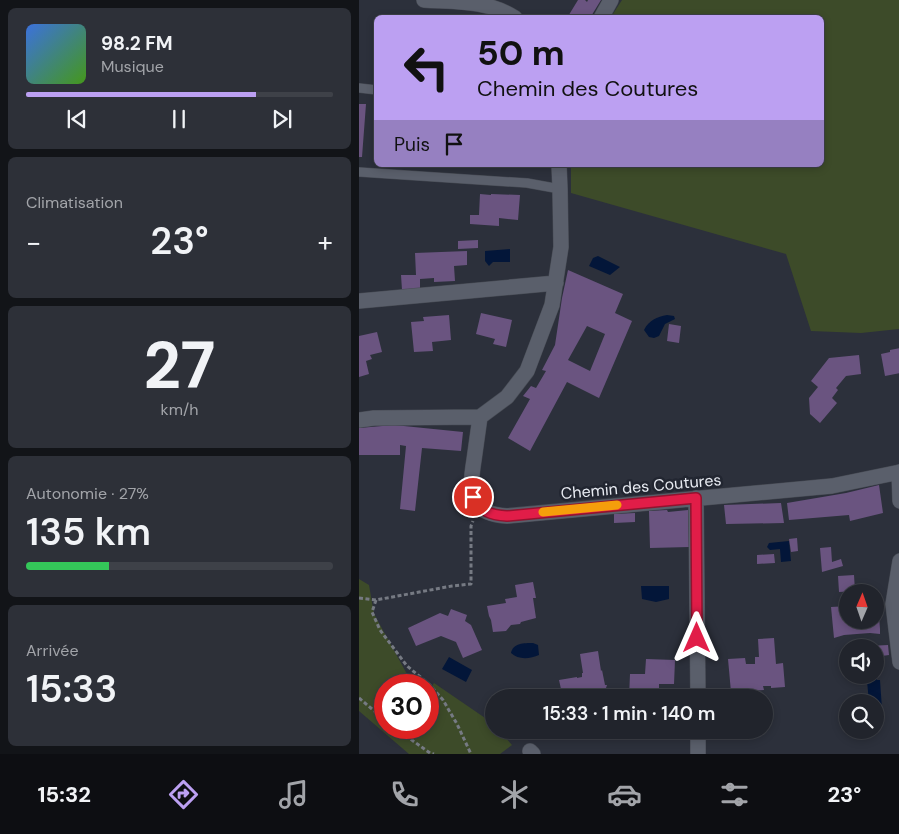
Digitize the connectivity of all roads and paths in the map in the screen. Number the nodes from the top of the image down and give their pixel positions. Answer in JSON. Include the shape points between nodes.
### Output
{"nodes":[{"id":1,"x":423,"y":0,"type":"edge"},
{"id":2,"x":611,"y":0,"type":"edge"},
{"id":3,"x":510,"y":15,"type":"edge"},
{"id":4,"x":603,"y":15,"type":"edge"},
{"id":5,"x":359,"y":88,"type":"edge"},
{"id":6,"x":374,"y":90,"type":"edge"},
{"id":7,"x":559,"y":167,"type":"edge"},
{"id":8,"x":359,"y":172,"type":"edge"},
{"id":9,"x":560,"y":189,"type":"junction"},
{"id":10,"x":555,"y":283,"type":"junction"},
{"id":11,"x":359,"y":301,"type":"edge"},
{"id":12,"x":480,"y":417,"type":"junction"},
{"id":13,"x":359,"y":420,"type":"edge"},
{"id":14,"x":899,"y":472,"type":"edge"},
{"id":15,"x":696,"y":498,"type":"junction"},
{"id":16,"x":899,"y":501,"type":"edge"},
{"id":17,"x":477,"y":503,"type":"junction"},
{"id":18,"x":899,"y":561,"type":"edge"},
{"id":19,"x":359,"y":598,"type":"edge"},
{"id":20,"x":376,"y":600,"type":"junction"},
{"id":21,"x":899,"y":662,"type":"edge"},
{"id":22,"x":698,"y":689,"type":"edge"},
{"id":23,"x":359,"y":698,"type":"edge"},
{"id":24,"x":374,"y":711,"type":"edge"},
{"id":25,"x":410,"y":739,"type":"edge"},
{"id":26,"x":698,"y":739,"type":"edge"},
{"id":27,"x":434,"y":754,"type":"edge"},
{"id":28,"x":471,"y":754,"type":"edge"},
{"id":29,"x":698,"y":754,"type":"edge"}],
"edges":[{"from":1,"to":3,"type":"street","via":[[479,4]]},
{"from":2,"to":4,"type":"street"},
{"from":5,"to":6,"type":"lane"},
{"from":7,"to":9,"type":"street"},
{"from":8,"to":9,"type":"lane"},
{"from":9,"to":10,"type":"street","via":[[561,247]]},
{"from":10,"to":11,"type":"street"},
{"from":10,"to":12,"type":"street","via":[[553,305],[527,371],[507,397]]},
{"from":12,"to":13,"type":"street"},
{"from":12,"to":17,"type":"street","via":[[471,489]]},
{"from":14,"to":15,"type":"street","name":"Chemin des Coutures","via":[[832,486]]},
{"from":14,"to":16,"type":"street"},
{"from":15,"to":17,"type":"street","name":"Chemin des Coutures","via":[[507,516],[487,512]]},
{"from":15,"to":22,"type":"street"},
{"from":17,"to":20,"type":"path","via":[[471,526],[471,584]]},
{"from":18,"to":21,"type":"street","via":[[893,604]]},
{"from":19,"to":20,"type":"path"},
{"from":20,"to":28,"type":"path","via":[[372,612],[380,630],[407,666],[443,700]]},
{"from":23,"to":24,"type":"path"},
{"from":25,"to":27,"type":"path"},
{"from":26,"to":29,"type":"street"}]}
